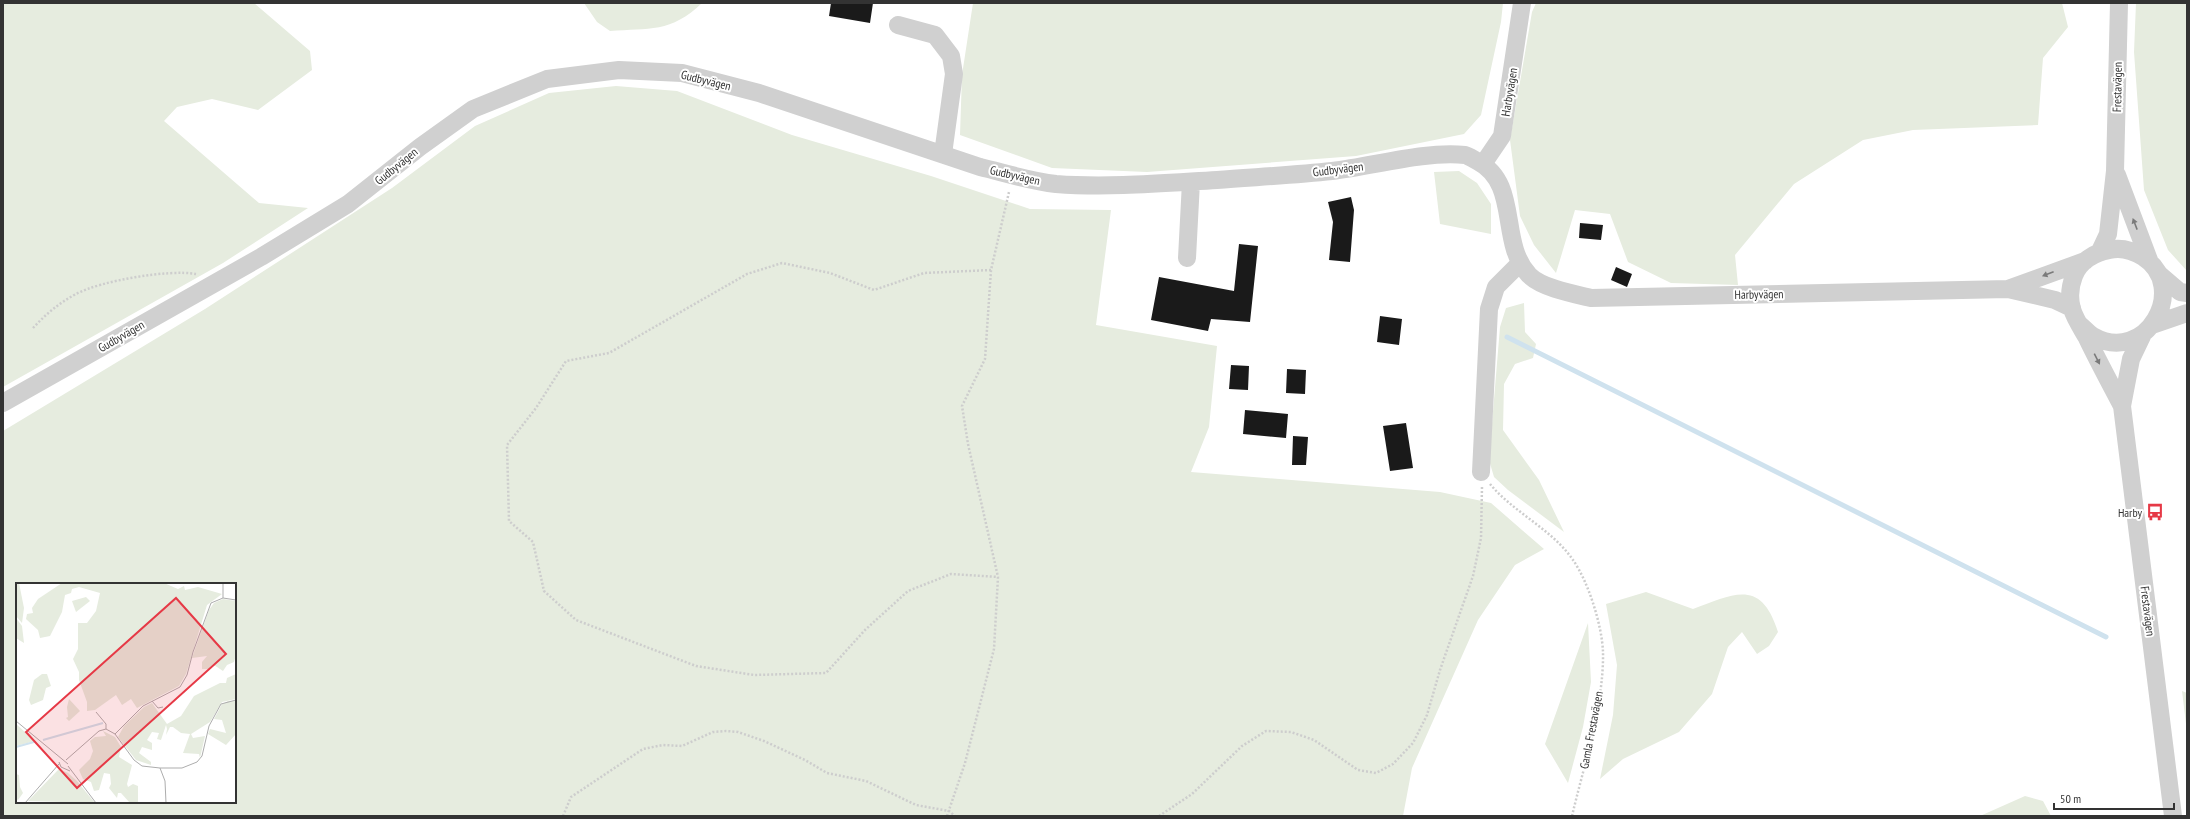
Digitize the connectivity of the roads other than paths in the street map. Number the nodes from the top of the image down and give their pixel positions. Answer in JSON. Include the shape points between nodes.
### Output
{"nodes":[{"id":1,"x":1522,"y":3,"type":"edge"},
{"id":2,"x":2119,"y":3,"type":"edge"},
{"id":3,"x":898,"y":25,"type":"dead end"},
{"id":4,"x":943,"y":154,"type":"junction"},
{"id":5,"x":1483,"y":164,"type":"junction"},
{"id":6,"x":2115,"y":171,"type":"junction"},
{"id":7,"x":1191,"y":182,"type":"junction"},
{"id":8,"x":2092,"y":256,"type":"junction"},
{"id":9,"x":1187,"y":258,"type":"dead end"},
{"id":10,"x":1520,"y":263,"type":"junction"},
{"id":11,"x":2154,"y":267,"type":"junction"},
{"id":12,"x":2008,"y":289,"type":"junction"},
{"id":13,"x":2187,"y":293,"type":"edge"},
{"id":14,"x":2187,"y":312,"type":"edge"},
{"id":15,"x":2076,"y":316,"type":"junction"},
{"id":16,"x":2149,"y":330,"type":"junction"},
{"id":17,"x":3,"y":403,"type":"edge"},
{"id":18,"x":2122,"y":406,"type":"junction"},
{"id":19,"x":1481,"y":472,"type":"road end"},
{"id":20,"x":2173,"y":816,"type":"edge"}],
"edges":[{"from":1,"to":5,"type":"street","name":"Harbyvägen","via":[[1502,136]]},
{"from":2,"to":6,"type":"street","name":"Frestavägen"},
{"from":3,"to":4,"type":"street","via":[[935,35],[951,56],[954,74]]},
{"from":4,"to":7,"type":"street","name":"Gudbyvägen","via":[[1013,176],[1055,184]]},
{"from":4,"to":17,"type":"street","name":"Gudbyvägen","via":[[759,93],[682,73],[619,70],[547,78],[473,109],[348,204]]},
{"from":5,"to":7,"type":"street","name":"Gudbyvägen","via":[[1467,156],[1440,155],[1333,171]]},
{"from":5,"to":10,"type":"street","name":"Harbyvägen","via":[[1496,176],[1503,191],[1511,236]]},
{"from":6,"to":8,"type":"street","name":"Frestavägen","via":[[2108,234]]},
{"from":11,"to":6,"type":"street","name":"Frestavägen","one_way":true},
{"from":7,"to":9,"type":"street"},
{"from":8,"to":11,"type":"street","via":[[2117,248],[2134,251]]},
{"from":8,"to":12,"type":"street","name":"Harbyvägen","one_way":true},
{"from":8,"to":15,"type":"street","via":[[2074,274],[2070,291]]},
{"from":10,"to":12,"type":"street","name":"Harbyvägen","via":[[1530,276],[1562,292],[1591,298]]},
{"from":10,"to":19,"type":"street","via":[[1496,287],[1489,309]]},
{"from":11,"to":13,"type":"street","via":[[2180,292]]},
{"from":11,"to":16,"type":"street","via":[[2164,291],[2163,308]]},
{"from":12,"to":15,"type":"street","name":"Harbyvägen","via":[[2055,300]]},
{"from":14,"to":16,"type":"street"},
{"from":15,"to":16,"type":"street","via":[[2092,336],[2109,342],[2126,342]]},
{"from":15,"to":18,"type":"street","name":"Frestavägen","one_way":true},
{"from":16,"to":18,"type":"street","name":"Frestavägen","via":[[2131,359]]},
{"from":18,"to":20,"type":"street","name":"Frestavägen"}]}
